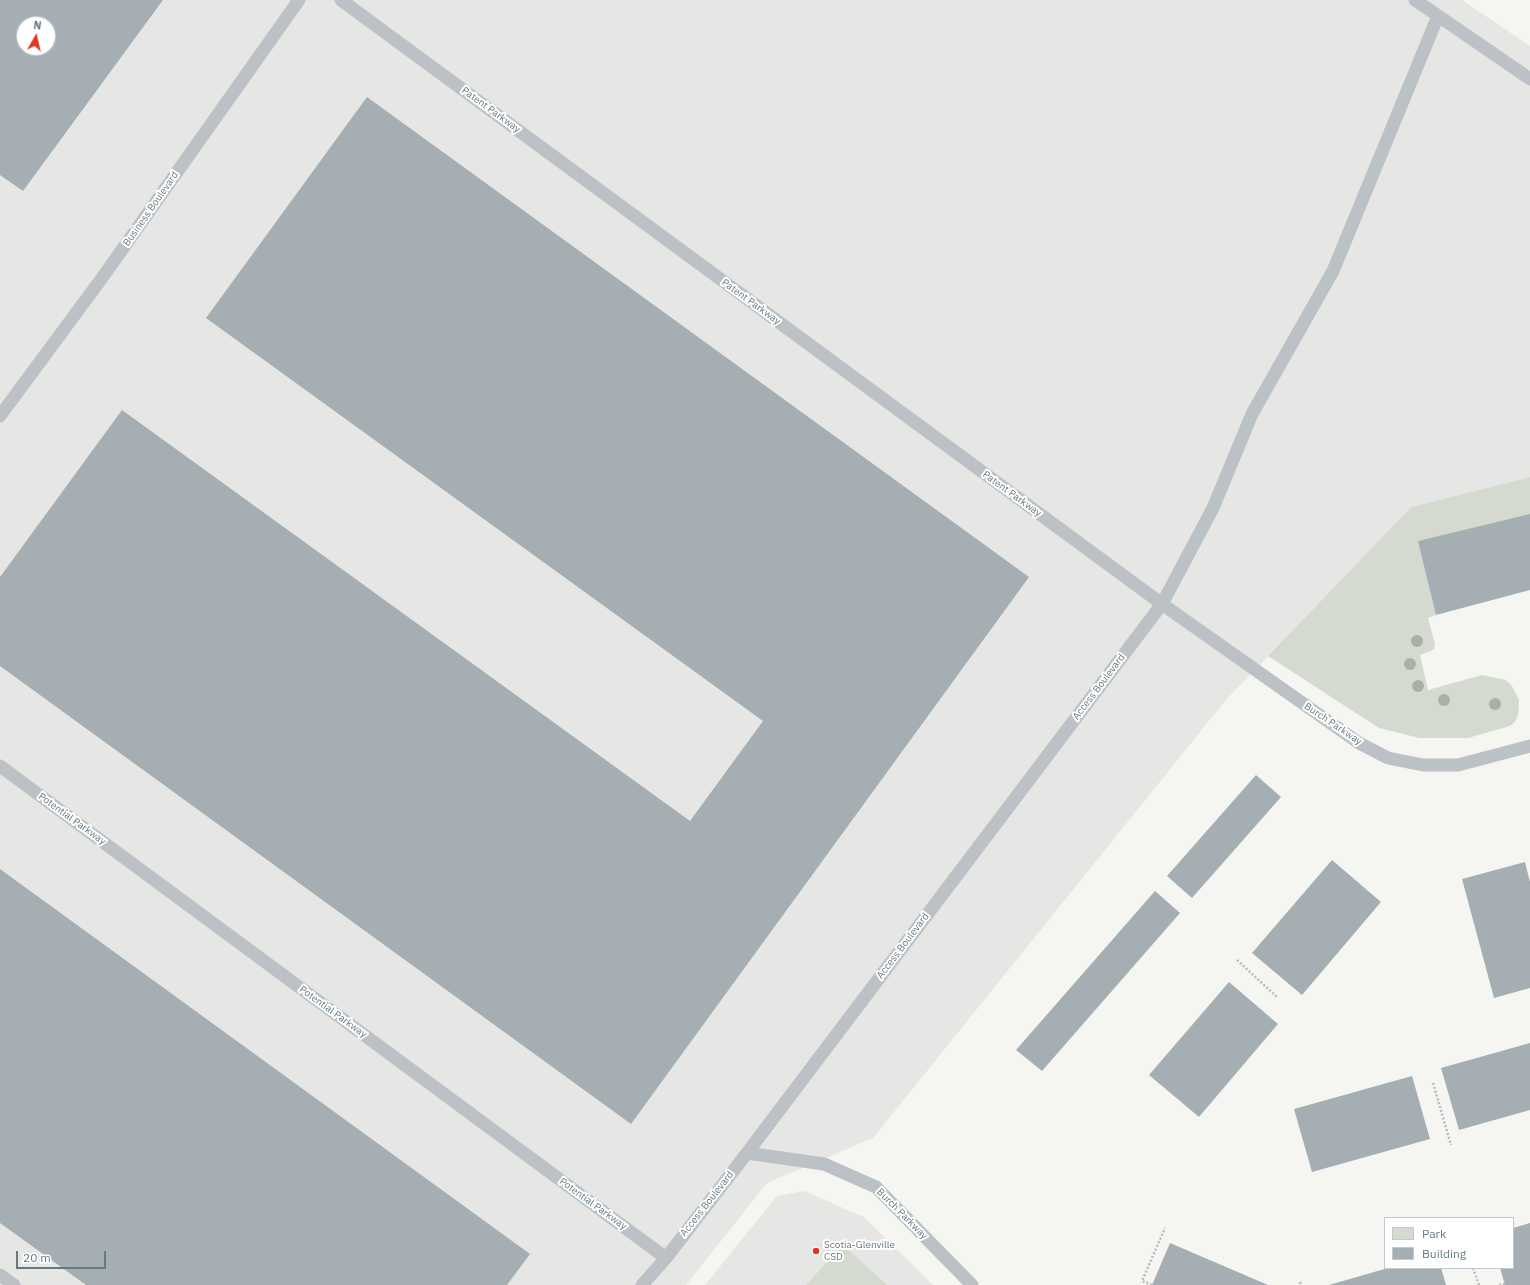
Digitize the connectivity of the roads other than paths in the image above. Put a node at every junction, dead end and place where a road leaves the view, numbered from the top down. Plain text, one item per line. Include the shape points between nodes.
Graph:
1 (299, 0) edge
2 (341, 0) edge
3 (1415, 0) edge
4 (1438, 16) junction
5 (1530, 78) edge
6 (0, 416) edge
7 (1162, 604) junction
8 (1530, 746) edge
9 (0, 766) edge
10 (747, 1153) junction
11 (666, 1258) junction
12 (0, 1275) edge
13 (14, 1285) edge
14 (642, 1285) edge
15 (972, 1285) edge

1 - 6 lane, Business Boulevard via 102,278
2 - 7 lane, Patent Parkway
3 - 4 lane
4 - 5 lane
4 - 7 lane, Access Boulevard via 1333,271 1252,414 1213,508
7 - 8 lane, Burch Parkway via 1352,738 1388,758 1423,765 1458,765
7 - 10 lane, Access Boulevard
9 - 11 lane, Potential Parkway
10 - 11 lane, Access Boulevard
10 - 15 lane, Burch Parkway via 824,1164 876,1187
11 - 14 lane, Access Boulevard
12 - 13 lane

